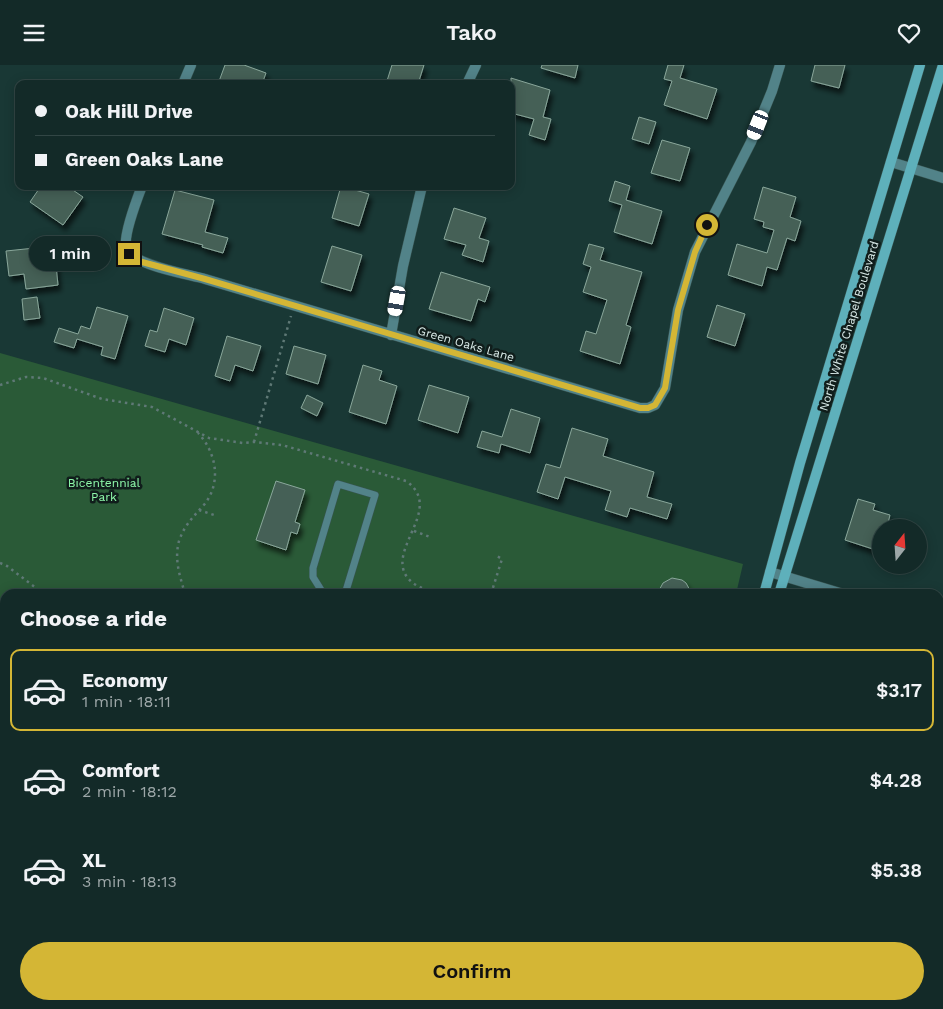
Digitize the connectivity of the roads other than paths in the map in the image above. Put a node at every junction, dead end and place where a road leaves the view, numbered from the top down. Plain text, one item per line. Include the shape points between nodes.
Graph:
1 (191, 65) edge
2 (476, 65) edge
3 (780, 65) edge
4 (920, 65) edge
5 (943, 65) edge
6 (185, 80) edge
7 (469, 80) edge
8 (891, 162) junction
9 (911, 168) junction
10 (943, 178) edge
11 (141, 190) edge
12 (421, 190) edge
13 (391, 335) junction
14 (770, 572) junction
15 (784, 577) junction
16 (321, 589) edge
17 (347, 589) edge
18 (765, 589) edge
19 (780, 589) edge
20 (826, 589) edge

1 - 6 street
2 - 7 street
3 - 13 street, Green Oaks Lane via 751,142 695,252 678,310 665,388 655,405 640,408
4 - 8 main road, North White Chapel Boulevard
5 - 9 main road, North White Chapel Boulevard
8 - 9 street
8 - 14 main road, North White Chapel Boulevard
9 - 10 street
9 - 15 main road, North White Chapel Boulevard
11 - 13 street, Green Oaks Lane via 125,245 129,254 142,262
12 - 13 street
14 - 15 street
14 - 18 main road, North White Chapel Boulevard
15 - 19 main road, North White Chapel Boulevard
15 - 20 street
16 - 17 lane via 313,577 313,568 338,484 375,495

